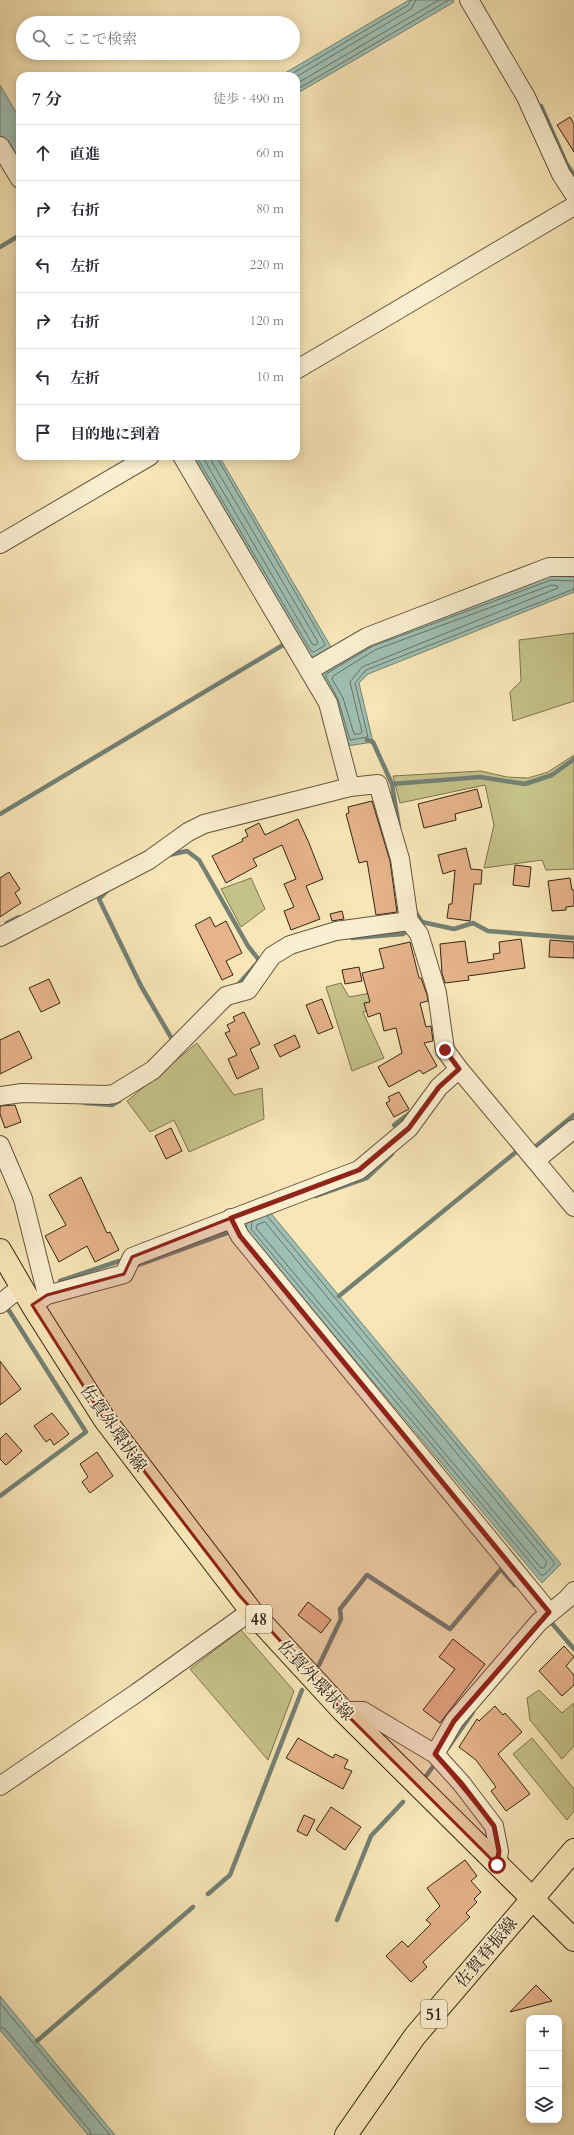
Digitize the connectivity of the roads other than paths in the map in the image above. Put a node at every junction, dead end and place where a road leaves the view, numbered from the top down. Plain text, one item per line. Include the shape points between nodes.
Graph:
1 (469, 0) edge
2 (0, 146) edge
3 (16, 172) edge
4 (574, 194) edge
5 (574, 206) edge
6 (300, 368) edge
7 (143, 460) edge
8 (185, 460) edge
9 (0, 544) edge
10 (574, 567) edge
11 (321, 663) junction
12 (350, 787) junction
13 (414, 927) junction
14 (0, 937) edge
15 (459, 1069) junction
16 (0, 1096) edge
17 (574, 1129) edge
18 (0, 1145) edge
19 (536, 1160) junction
20 (574, 1207) edge
21 (231, 1218) junction
22 (0, 1250) edge
23 (34, 1296) junction
24 (0, 1304) edge
25 (574, 1591) edge
26 (251, 1610) junction
27 (549, 1612) junction
28 (343, 1711) junction
29 (435, 1754) junction
30 (0, 1786) edge
31 (574, 1850) edge
32 (497, 1865) junction
33 (530, 1899) junction
34 (574, 1940) edge
35 (346, 2135) edge

1 - 4 street via 526,97 561,174
2 - 3 street
5 - 6 street
7 - 9 street
8 - 11 street
10 - 11 street via 549,567 367,637
11 - 12 street via 328,703
12 - 13 street via 378,784 400,859
12 - 14 street via 204,824 148,860
13 - 15 street via 437,993 445,1050
13 - 16 street via 336,931 290,945 269,960 248,990 231,995 153,1070 114,1094 22,1093
15 - 19 street
15 - 21 street via 439,1087 409,1128 359,1170
17 - 19 street
18 - 23 street via 23,1199
19 - 20 street
21 - 23 street via 132,1256 124,1274
21 - 27 street via 240,1236
22 - 23 main road, 佐賀外環状線 / 48
23 - 24 street via 11,1295
23 - 26 main road, 佐賀外環状線 / 48 via 105,1420
25 - 27 street via 568,1599
26 - 28 main road, 佐賀外環状線 / 48
26 - 30 street via 138,1692
27 - 29 street via 454,1721
28 - 29 street via 363,1711
28 - 32 main road, 佐賀外環状線 / 48
29 - 32 street via 494,1826 499,1851
31 - 33 main road, 佐賀脊振線 / 51
32 - 33 main road, 佐賀外環状線 / 48
33 - 34 main road, 佐賀外環状線 / 48
33 - 35 main road, 佐賀脊振線 / 51 via 415,2036

